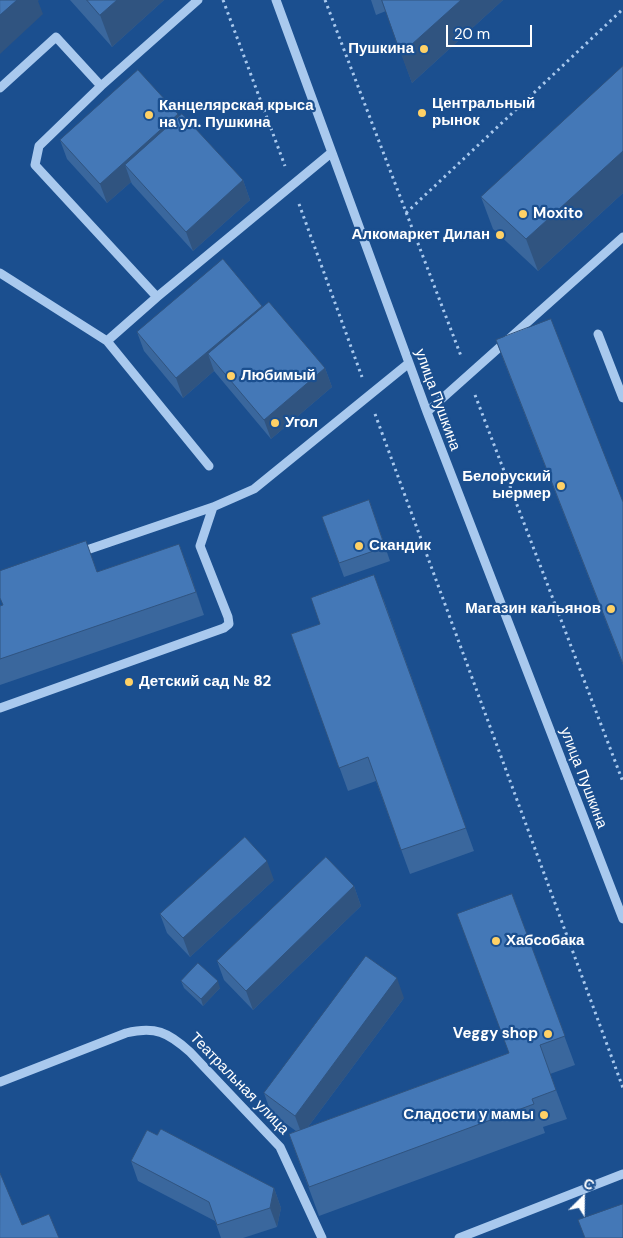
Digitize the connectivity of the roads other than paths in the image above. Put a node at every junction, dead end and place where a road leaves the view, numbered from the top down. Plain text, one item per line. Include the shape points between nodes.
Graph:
1 (198, 0) edge
2 (276, 0) edge
3 (101, 86) junction
4 (0, 88) edge
5 (331, 153) junction
6 (623, 237) edge
7 (0, 273) edge
8 (157, 297) junction
9 (598, 334) dead end
10 (107, 341) junction
11 (409, 363) junction
12 (623, 398) edge
13 (426, 412) junction
14 (210, 466) dead end
15 (213, 507) junction
16 (65, 557) edge
17 (0, 708) edge
18 (623, 920) edge
19 (0, 1082) edge
20 (623, 1174) edge
21 (322, 1238) edge
22 (460, 1238) edge

1 - 3 street
2 - 5 street, улица Пушкина
3 - 4 street via 56,37
3 - 8 street via 39,146 34,165
5 - 8 street
5 - 11 street, улица Пушкина
6 - 13 street
7 - 10 street
8 - 10 street
9 - 12 street
10 - 14 street
11 - 13 street, улица Пушкина
11 - 15 street via 254,489
13 - 18 street, улица Пушкина
15 - 16 street
15 - 17 street via 200,546 229,624
19 - 21 street, Театральная улица via 126,1032 142,1029 160,1031 190,1052 280,1147
20 - 22 street

